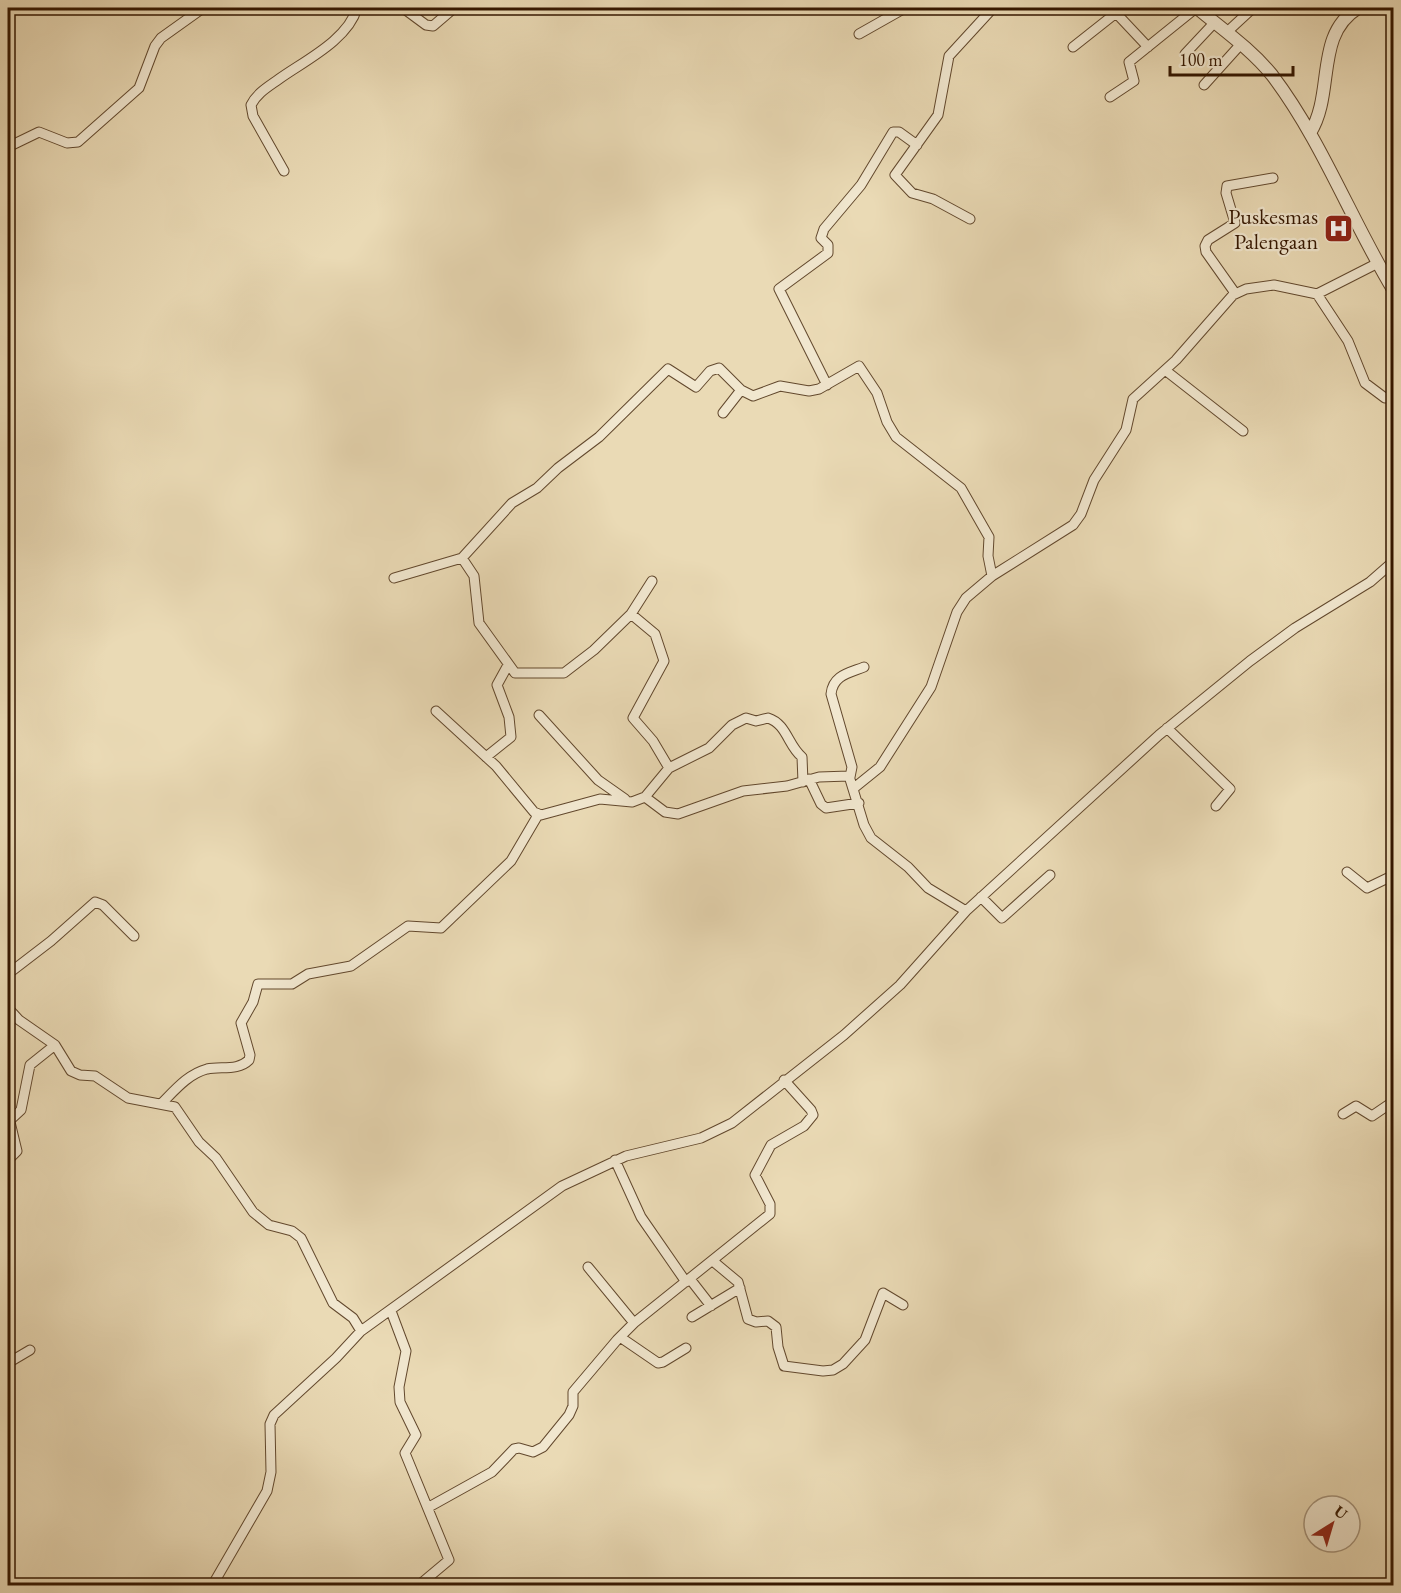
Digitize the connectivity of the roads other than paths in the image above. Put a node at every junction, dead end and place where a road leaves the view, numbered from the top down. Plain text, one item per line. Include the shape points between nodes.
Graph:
1 (203, 8) edge
2 (357, 8) edge
3 (403, 8) edge
4 (454, 8) edge
5 (905, 8) edge
6 (993, 8) edge
7 (1196, 8) edge
8 (1253, 8) edge
9 (1358, 8) edge
10 (1215, 22) junction
11 (1227, 32) junction
12 (859, 34) dead end
13 (1240, 45) junction
14 (1073, 47) dead end
15 (1148, 47) junction
16 (1185, 54) dead end
17 (1204, 85) dead end
18 (1110, 97) dead end
19 (1310, 133) junction
20 (916, 145) junction
21 (8, 147) edge
22 (284, 171) dead end
23 (1273, 178) dead end
24 (970, 219) dead end
25 (1378, 262) junction
26 (1394, 291) edge
27 (1235, 293) junction
28 (1317, 294) junction
29 (1165, 370) junction
30 (827, 385) junction
31 (741, 390) junction
32 (1394, 398) edge
33 (723, 413) dead end
34 (1243, 431) dead end
35 (462, 558) junction
36 (1394, 561) edge
37 (992, 576) junction
38 (394, 578) dead end
39 (652, 581) dead end
40 (631, 614) junction
41 (508, 665) junction
42 (864, 667) dead end
43 (435, 711) dead end
44 (539, 715) dead end
45 (1167, 728) junction
46 (486, 757) junction
47 (669, 768) junction
48 (850, 777) junction
49 (806, 781) junction
50 (854, 788) junction
51 (645, 797) junction
52 (628, 801) junction
53 (859, 803) junction
54 (1216, 806) dead end
55 (538, 815) junction
56 (1347, 872) dead end
57 (1050, 875) dead end
58 (1394, 876) edge
59 (981, 897) junction
60 (966, 911) junction
61 (134, 936) dead end
62 (8, 974) edge
63 (8, 1008) edge
64 (55, 1045) junction
65 (784, 1080) junction
66 (1394, 1101) edge
67 (161, 1104) junction
68 (1343, 1114) dead end
69 (9, 1122) edge
70 (8, 1160) edge
71 (615, 1160) junction
72 (714, 1262) junction
73 (588, 1267) dead end
74 (688, 1281) junction
75 (740, 1288) junction
76 (903, 1305) dead end
77 (711, 1306) junction
78 (391, 1311) junction
79 (692, 1317) dead end
80 (634, 1323) junction
81 (361, 1330) junction
82 (620, 1337) junction
83 (686, 1348) dead end
84 (30, 1350) dead end
85 (8, 1363) edge
86 (429, 1507) junction
87 (212, 1586) edge
88 (418, 1586) edge

1 - 21 street via 161,38 139,88 78,142 67,143 39,132
2 - 22 street via 352,21 330,42 260,93 251,105 253,116
3 - 4 street via 433,26
5 - 12 street
6 - 20 street via 949,56 939,111
7 - 10 street
7 - 15 street
8 - 11 street
9 - 19 street via 1341,21 1330,43 1322,109
10 - 11 street
10 - 16 street
11 - 13 street
13 - 17 street
13 - 19 street via 1272,76
14 - 15 street via 1116,13
15 - 18 street via 1129,63 1134,81
19 - 25 street
20 - 24 street via 895,176 912,193 933,199
20 - 30 street via 893,132 861,185 822,234 828,253 779,289
23 - 27 street via 1227,186 1235,223 1204,246
25 - 26 street
25 - 28 street
27 - 28 street via 1277,285
27 - 29 street
28 - 32 street via 1348,341 1365,383 1386,398
29 - 34 street
29 - 37 street via 1133,399 1126,430 1094,480 1077,520
30 - 31 street via 809,391 776,386 753,396
30 - 37 street via 860,367 877,393 896,436 964,493 989,537
31 - 33 street
31 - 35 street via 719,369 710,371 696,387 668,369 599,437 537,488 512,503
35 - 38 street
35 - 41 street via 474,576 479,623
36 - 45 street via 1370,582 1250,661
37 - 50 street via 961,604 934,682 900,739 875,773
39 - 40 street
40 - 41 street via 564,673 519,674
40 - 47 street via 655,634 664,661 633,718
41 - 46 street via 496,685 509,717 511,737
42 - 48 street via 837,678 832,685 831,694 852,767
43 - 46 street
44 - 52 street via 598,780
45 - 54 street via 1230,789
45 - 59 street
46 - 55 street
47 - 49 street via 709,748 735,723 746,718 768,718 782,727 793,750 802,757
47 - 51 street
48 - 49 street
48 - 50 street
49 - 51 street via 743,792 672,814
49 - 53 street via 826,808
50 - 53 street
51 - 52 street
52 - 55 street via 600,800
53 - 60 street via 871,838 928,888
55 - 67 street via 511,861 441,928 408,926 351,966 308,974 292,984 258,984 241,1023 249,1060 236,1067 196,1073
56 - 58 street via 1368,888
57 - 59 street via 1002,918
59 - 60 street
60 - 65 street via 900,985 844,1035
61 - 62 street via 95,902
63 - 64 street
64 - 67 street via 75,1074 95,1076 128,1098
64 - 69 street via 30,1065 22,1108
65 - 71 street via 718,1131
65 - 72 street via 813,1115 804,1126 771,1145 755,1175 770,1204 770,1214
66 - 68 street via 1372,1116 1356,1106
67 - 81 street via 175,1107 259,1218 301,1238 333,1303 353,1318
69 - 70 street via 17,1151
71 - 74 street via 641,1217
71 - 78 street via 538,1201
72 - 74 street
72 - 75 street via 736,1279
73 - 80 street
74 - 77 street
74 - 80 street
75 - 76 street via 748,1319 768,1321 776,1328 783,1365 823,1371 838,1368 865,1340 883,1293
75 - 77 street
77 - 79 street
78 - 81 street
78 - 86 street via 406,1351 400,1402 416,1435 405,1453
80 - 82 street
81 - 87 street via 345,1350 274,1415 270,1424 271,1472 267,1491
82 - 83 street via 658,1363
82 - 86 street via 573,1392 572,1410 543,1447 533,1452 514,1449 492,1472
84 - 85 street
86 - 88 street via 449,1560

